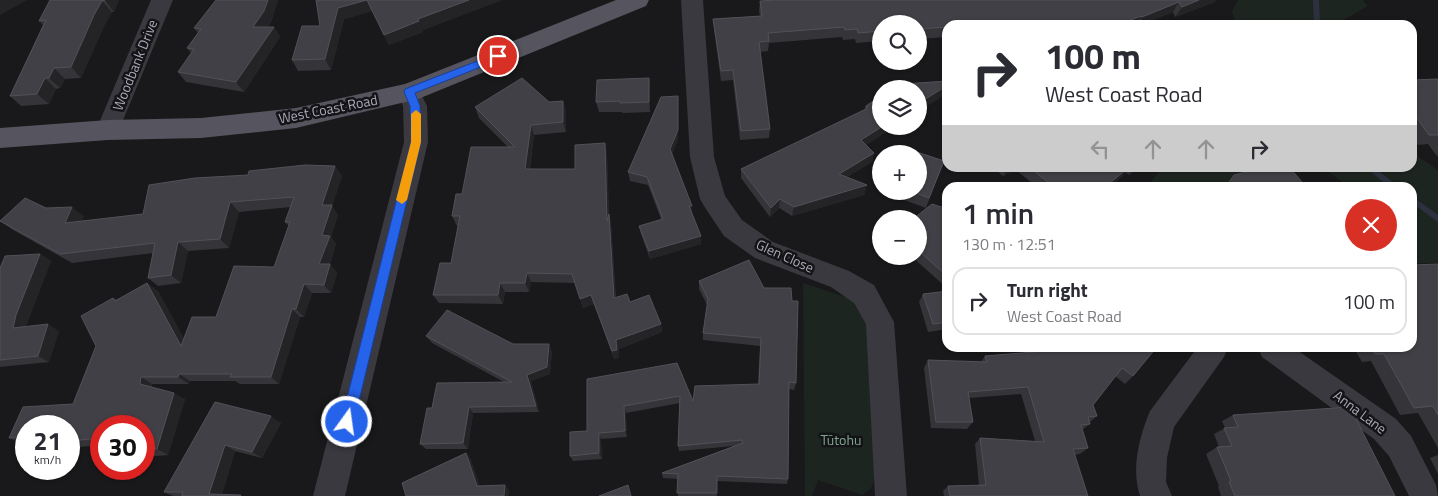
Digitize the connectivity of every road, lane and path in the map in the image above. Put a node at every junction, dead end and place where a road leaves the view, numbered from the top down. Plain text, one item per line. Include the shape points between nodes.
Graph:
1 (162, 0) edge
2 (638, 0) edge
3 (692, 0) edge
4 (409, 92) junction
5 (108, 130) junction
6 (0, 138) edge
7 (1211, 352) edge
8 (1278, 352) edge
9 (329, 496) edge
10 (891, 496) edge
11 (1156, 496) edge
12 (1425, 496) edge

1 - 5 street, Woodbank Drive
2 - 4 main road, West Coast Road
3 - 10 street, Glen Close via 702,157 713,199 733,228 764,250 840,279 864,294 874,309 880,322
4 - 5 main road, West Coast Road via 296,118 201,128
4 - 9 street via 415,106 416,142
5 - 6 main road, West Coast Road
7 - 11 street via 1160,421 1152,458 1151,482
8 - 12 street, Anna Lane via 1385,429 1400,446

